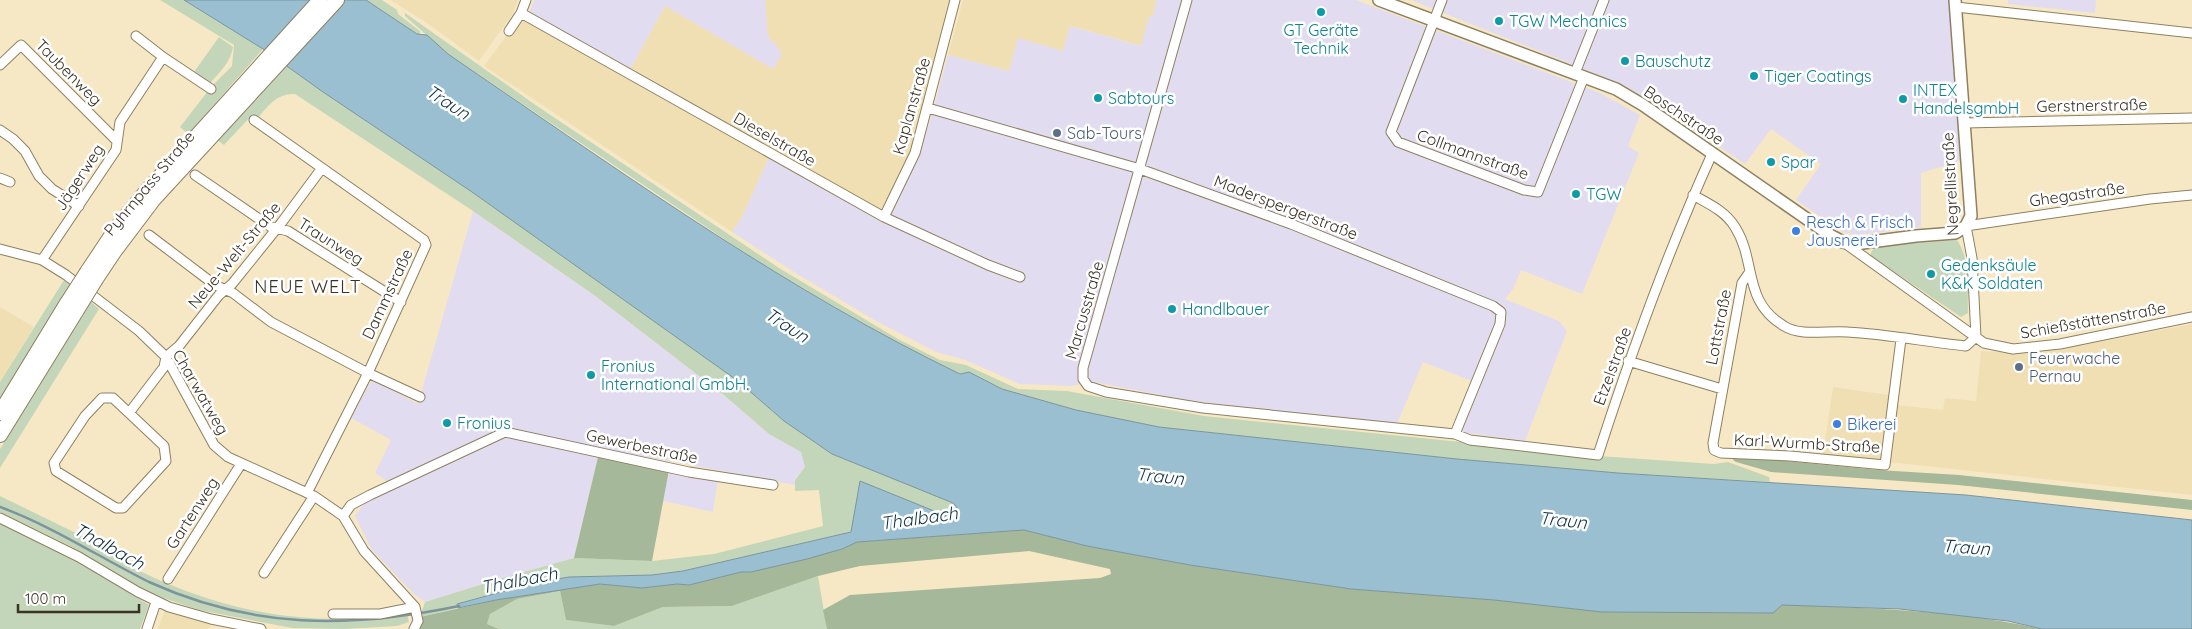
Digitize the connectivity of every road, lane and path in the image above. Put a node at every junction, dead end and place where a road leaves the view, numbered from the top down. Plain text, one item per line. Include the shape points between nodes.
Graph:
1 (320, 0) edge
2 (337, 0) edge
3 (526, 0) edge
4 (955, 0) edge
5 (1187, 0) edge
6 (1379, 0) edge
7 (1442, 0) edge
8 (1604, 0) edge
9 (1955, 4) edge
10 (521, 13) junction
11 (1435, 21) junction
12 (509, 31) dead end
13 (2192, 33) edge
14 (136, 36) dead end
15 (163, 57) junction
16 (0, 65) edge
17 (1580, 75) junction
18 (259, 76) junction
19 (211, 89) dead end
20 (928, 108) junction
21 (2192, 118) edge
22 (254, 120) dead end
23 (1964, 124) junction
24 (0, 130) edge
25 (116, 140) junction
26 (1712, 154) junction
27 (322, 168) junction
28 (1140, 169) junction
29 (195, 175) dead end
30 (0, 178) edge
31 (10, 182) dead end
32 (1693, 195) junction
33 (2192, 195) edge
34 (79, 206) junction
35 (884, 217) junction
36 (1966, 226) junction
37 (277, 228) junction
38 (149, 235) dead end
39 (1843, 242) junction
40 (0, 249) edge
41 (42, 260) junction
42 (1749, 273) junction
43 (1020, 277) dead end
44 (225, 290) junction
45 (1093, 298) dead end
46 (1102, 300) junction
47 (401, 302) junction
48 (72, 306) junction
49 (2192, 317) edge
50 (1976, 337) junction
51 (1901, 339) junction
52 (166, 357) junction
53 (1628, 361) junction
54 (368, 373) junction
55 (1722, 389) junction
56 (420, 397) dead end
57 (0, 413) edge
58 (129, 413) junction
59 (1455, 434) junction
60 (0, 435) edge
61 (1721, 453) joint
62 (241, 464) junction
63 (773, 485) dead end
64 (310, 494) junction
65 (343, 516) junction
66 (0, 518) edge
67 (264, 573) dead end
68 (168, 579) dead end
69 (156, 602) junction
70 (333, 614) dead end
71 (416, 620) edge
72 (147, 629) edge
73 (261, 629) edge

1 - 18 main road, Pyhrnpass Straße
2 - 18 main road, Pyhrnpass Straße
3 - 10 street
4 - 20 street, Kaplanstraße
5 - 28 street, Marcusstraße
6 - 11 main road, Boschstraße
7 - 11 street, Collmannstraße
8 - 17 street
9 - 13 street
9 - 23 main road, Negrellistraße
10 - 12 street
10 - 35 street, Dieselstraße
11 - 17 main road, Boschstraße
11 - 17 street, Collmannstraße via 1391,132 1398,142 1524,190 1538,192
14 - 15 street
15 - 19 street
15 - 25 street, Jägerweg via 120,122
16 - 25 street, Taubenweg via 21,45
17 - 26 main road, Boschstraße via 1616,89 1643,105
18 - 48 main road, Pyhrnpass Straße, bridge via 144,194 117,227 92,276
20 - 28 street, Maderspergerstraße
20 - 35 street, Kaplanstraße via 915,153
21 - 23 street, Gerstnerstraße
22 - 27 street, Dammstraße
23 - 36 main road, Negrellistraße via 1971,216
24 - 34 street via 25,151 46,183
25 - 34 street, Jägerweg via 116,150
26 - 32 street, Etzelstraße
26 - 39 main road, Boschstraße
27 - 37 street, Neue-Welt-Straße
27 - 47 street, Dammstraße via 424,240 426,245
28 - 46 street, Marcusstraße
28 - 59 street, Maderspergerstraße via 1299,227 1501,312 1500,324
29 - 37 street, Traunweg
30 - 31 street
32 - 42 street via 1719,209 1734,226 1745,246
32 - 53 street, Etzelstraße
33 - 36 street, Ghegastraße
34 - 41 street, Jägerweg
35 - 43 street, Dieselstraße
36 - 39 main road via 1955,233 1855,244
36 - 50 street, Negrellistraße via 1972,258
37 - 44 street, Neue-Welt-Straße
37 - 47 street, Traunweg
38 - 44 street
39 - 50 street, Boschstraße
40 - 41 street, Charwatweg
41 - 52 street, Charwatweg via 104,303
42 - 51 street via 1753,290 1763,308 1785,327 1796,331 1848,332
42 - 55 street, Lottstraße via 1742,283
44 - 52 street, Neue-Welt-Straße
44 - 54 street via 233,292 272,322
45 - 46 street
46 - 59 street, Marcusstraße via 1083,368 1083,379 1088,386 1106,392 1203,408
47 - 54 street, Dammstraße
48 - 57 main road, Pyhrnpass Straße
48 - 60 main road, Pyhrnpass Straße
49 - 50 street, Schießstättenstraße via 2060,344 2013,349 1984,343
50 - 51 street via 1966,346
51 - 61 street, Karl-Wurmb-Straße via 1885,465
52 - 58 street, Neue-Welt-Straße via 164,367
52 - 62 street, Charwatweg via 214,445
53 - 55 street, Lottstraße
53 - 59 street, Etzelstraße via 1598,455 1470,440
54 - 56 street
54 - 64 street, Dammstraße
55 - 61 street, Lottstraße via 1713,443 1714,450
58 - 58 street via 164,446 166,461 123,508 116,508 56,471 54,463 85,416 102,398 113,398
62 - 64 street, Charwatweg
62 - 68 street, Gartenweg
63 - 65 street, Gewerbestraße via 689,472 505,432 370,495 351,505
64 - 65 street, Charwatweg
64 - 67 street, Dammstraße
65 - 71 street, Charwatweg via 364,551
66 - 69 street via 79,557
69 - 72 street
69 - 73 street
70 - 71 street via 380,614

